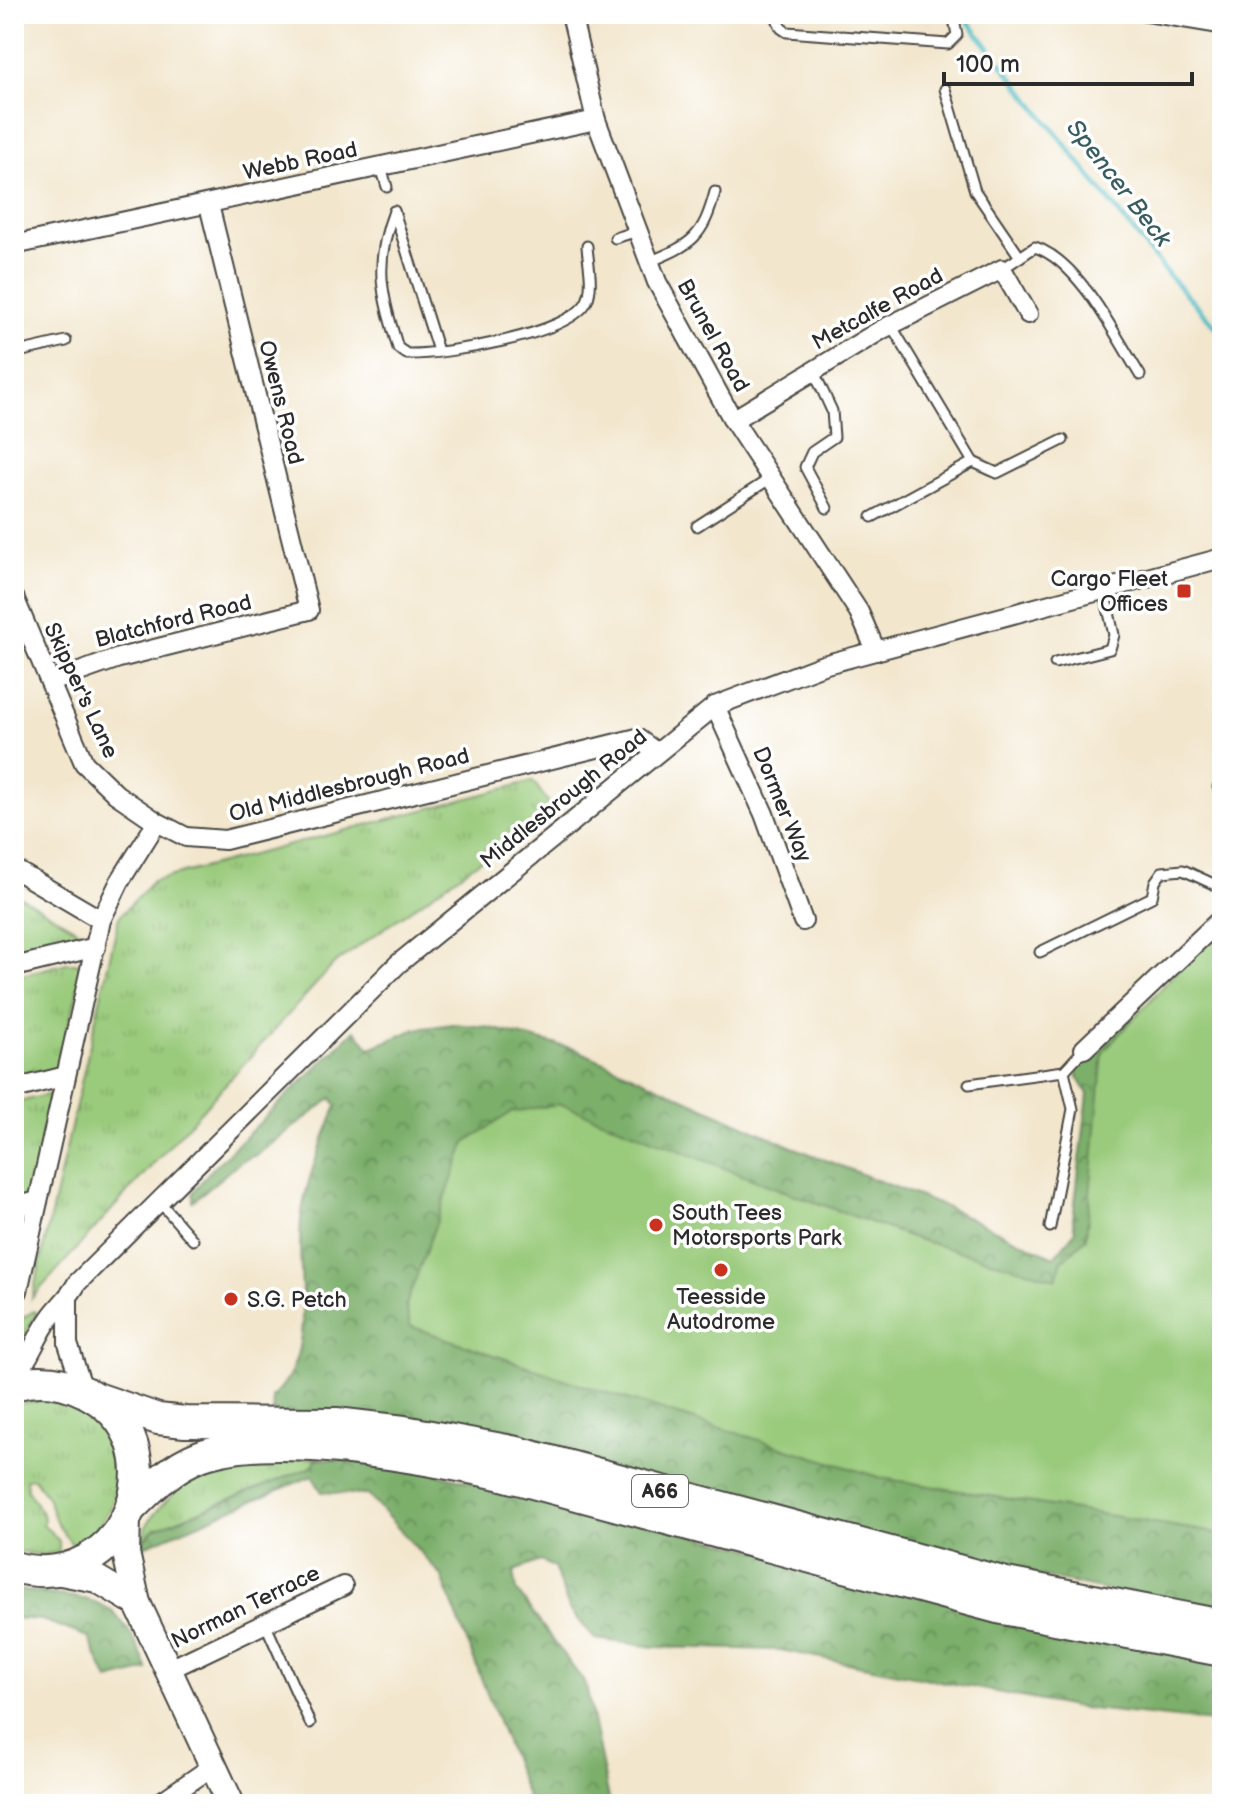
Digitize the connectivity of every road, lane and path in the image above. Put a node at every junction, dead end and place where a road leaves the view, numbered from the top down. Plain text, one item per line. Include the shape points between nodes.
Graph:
1 (571, 14) edge
2 (775, 14) edge
3 (953, 14) edge
4 (1132, 14) edge
5 (1222, 29) edge
6 (945, 89) dead end
7 (596, 120) junction
8 (381, 167) junction
9 (387, 187) dead end
10 (715, 192) dead end
11 (209, 205) junction
12 (638, 231) junction
13 (615, 238) dead end
14 (14, 245) edge
15 (587, 246) dead end
16 (1020, 257) junction
17 (649, 262) junction
18 (1002, 269) junction
19 (1028, 314) dead end
20 (891, 325) junction
21 (66, 341) dead end
22 (438, 351) junction
23 (14, 353) edge
24 (813, 370) junction
25 (1140, 375) dead end
26 (733, 420) junction
27 (1063, 440) dead end
28 (973, 462) junction
29 (771, 478) junction
30 (827, 508) dead end
31 (872, 517) dead end
32 (697, 526) dead end
33 (1222, 558) edge
34 (1104, 590) junction
35 (14, 597) edge
36 (309, 610) joint
37 (876, 651) junction
38 (1055, 663) dead end
39 (51, 682) junction
40 (715, 706) junction
41 (656, 752) junction
42 (157, 822) junction
43 (14, 869) edge
44 (1222, 888) edge
45 (1222, 918) edge
46 (101, 920) junction
47 (803, 921) dead end
48 (96, 947) junction
49 (1040, 952) dead end
50 (14, 967) edge
51 (1084, 1049) joint
52 (1064, 1071) junction
53 (66, 1076) junction
54 (969, 1084) dead end
55 (14, 1089) edge
56 (158, 1200) junction
57 (38, 1201) junction
58 (14, 1207) edge
59 (1050, 1227) dead end
60 (193, 1240) dead end
61 (18, 1291) dead end
62 (68, 1300) junction
63 (14, 1378) edge
64 (14, 1385) edge
65 (89, 1394) junction
66 (129, 1513) junction
67 (14, 1567) edge
68 (56, 1571) junction
69 (343, 1586) dead end
70 (137, 1603) junction
71 (265, 1623) junction
72 (1222, 1625) edge
73 (1222, 1651) edge
74 (168, 1670) junction
75 (310, 1723) dead end
76 (213, 1766) junction
77 (158, 1804) edge
78 (231, 1804) edge

1 - 7 street, Brunel Road
2 - 3 lane via 787,32 948,44 957,35
4 - 5 lane
6 - 16 lane via 975,191
7 - 8 street, Webb Road
7 - 12 street, Brunel Road
8 - 9 lane
8 - 11 street, Webb Road
10 - 17 lane via 706,227 675,252
11 - 14 street, Webb Road
11 - 36 street, Owens Road
12 - 13 lane
12 - 17 street, Brunel Road
15 - 22 lane via 590,287 576,315 522,337
16 - 18 lane
16 - 25 lane via 1035,247 1064,265
17 - 26 street, Brunel Road
18 - 19 street
18 - 20 street, Metcalfe Road
20 - 24 street, Metcalfe Road
20 - 28 lane
21 - 23 lane
22 - 22 lane via 394,211 380,257 379,284 398,348 407,354
24 - 26 street, Metcalfe Road
24 - 30 lane via 832,411 834,437 812,452 805,467
26 - 29 street, Brunel Road
27 - 28 lane via 997,473
28 - 31 lane
29 - 32 lane
29 - 37 street, Brunel Road via 859,612
33 - 34 street, Middlesbrough Road
34 - 37 street, Middlesbrough Road
34 - 38 lane via 1114,635 1110,649
35 - 39 street, Skipper's Lane
36 - 39 street, Blatchford Road via 119,658
37 - 40 street, Middlesbrough Road
39 - 42 street, Skipper's Lane via 84,763
40 - 41 street, Middlesbrough Road
40 - 47 street, Dormer Way via 764,814
41 - 42 street, Old Middlesbrough Road via 637,738 225,840 186,837
41 - 56 street, Middlesbrough Road via 398,964
42 - 46 street
43 - 46 street
44 - 49 lane via 1183,870 1162,872 1152,897
45 - 51 street
46 - 48 street
48 - 50 street
48 - 53 street
51 - 52 lane
52 - 54 lane
52 - 59 lane via 1073,1109
53 - 55 street
53 - 57 street
56 - 60 lane
56 - 62 street, Middlesbrough Road via 77,1283
57 - 58 street
57 - 61 street
62 - 63 street, Middlesbrough Road via 50,1317
62 - 65 street via 68,1344
64 - 65 highway, A66 via 48,1381
65 - 66 highway via 113,1413 131,1446 137,1483
65 - 72 highway, A66 via 158,1419 336,1423 462,1440 992,1580
66 - 68 highway, A66 via 98,1553
66 - 70 main road via 126,1553
66 - 73 highway, A66 via 170,1472 200,1456 238,1447 352,1449 499,1474 998,1608
67 - 68 highway, A66
68 - 70 main road via 97,1579
69 - 71 street, Norman Terrace
70 - 74 main road
71 - 74 street, Norman Terrace
71 - 75 lane
74 - 76 main road
76 - 77 street
76 - 78 main road

